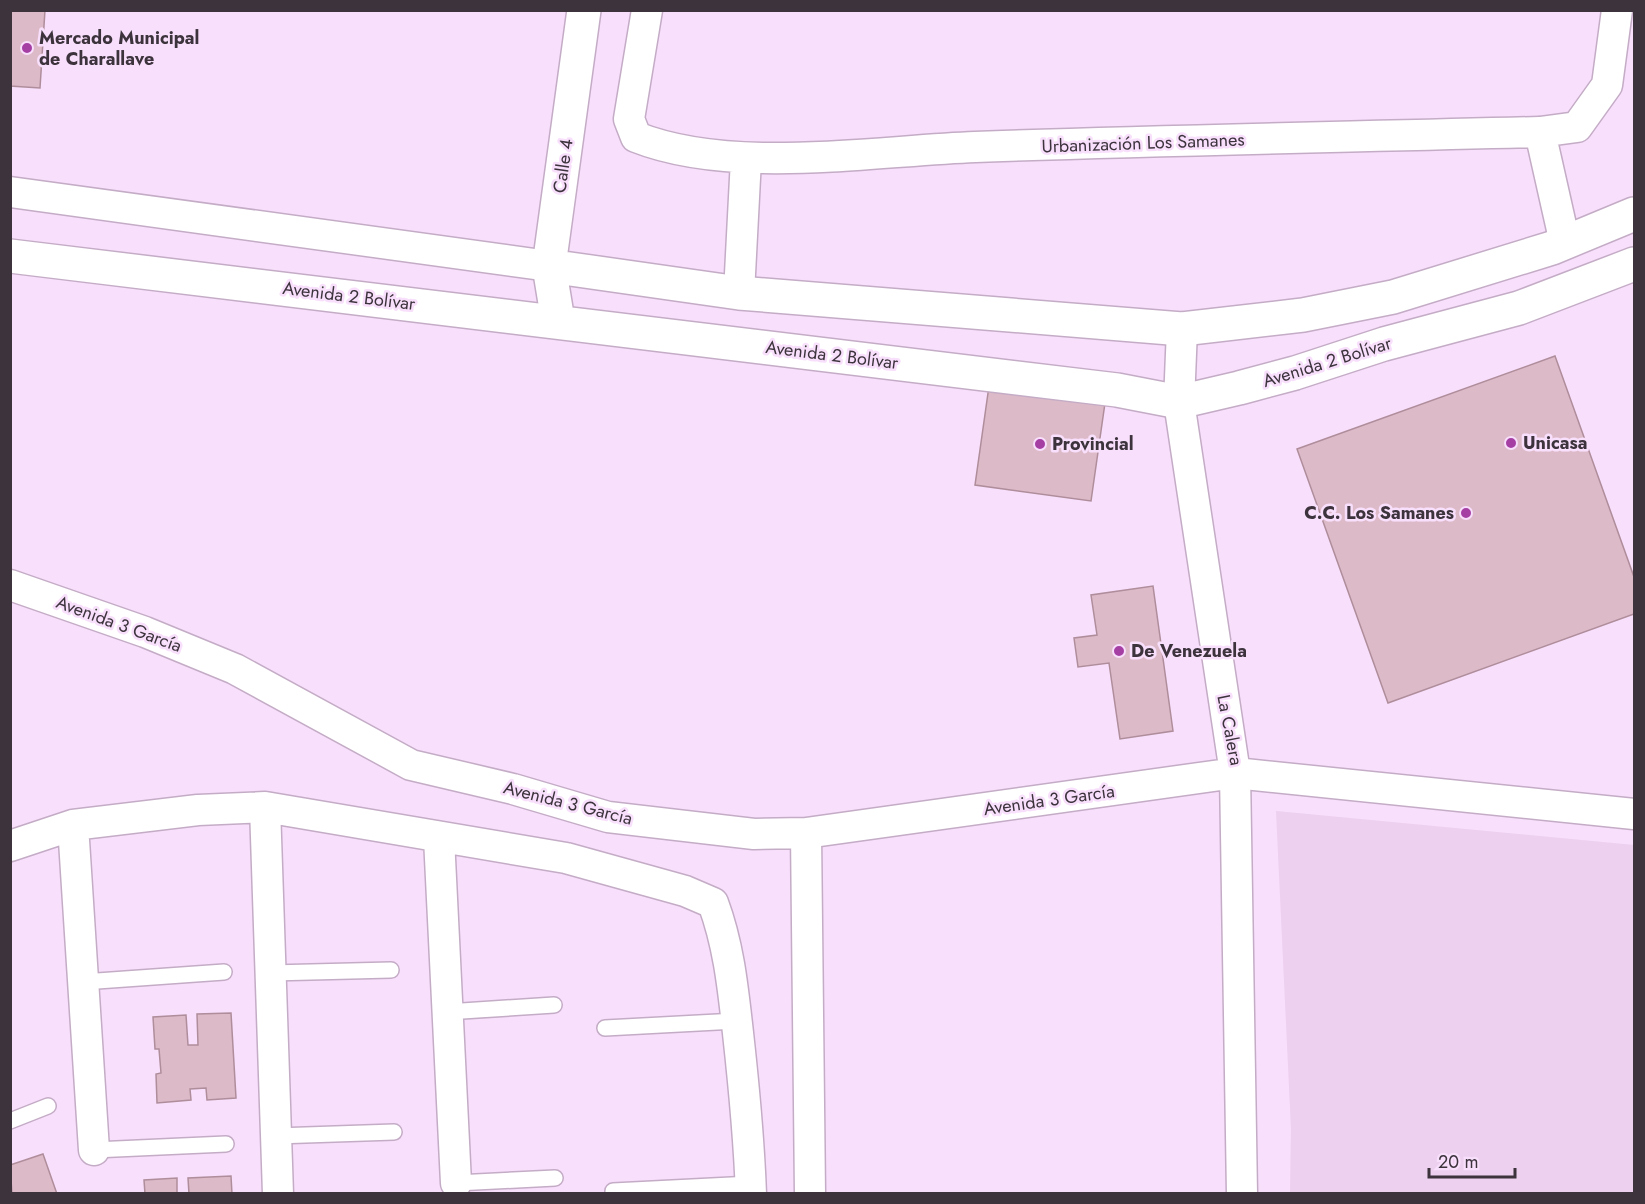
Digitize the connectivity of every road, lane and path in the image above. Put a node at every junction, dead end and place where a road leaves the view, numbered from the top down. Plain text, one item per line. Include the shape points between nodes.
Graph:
1 (584, 10) edge
2 (647, 10) edge
3 (1617, 10) edge
4 (1540, 132) junction
5 (746, 159) junction
6 (10, 192) edge
7 (1635, 214) edge
8 (1565, 243) junction
9 (10, 256) edge
10 (1635, 264) edge
11 (549, 266) junction
12 (739, 293) junction
13 (558, 321) junction
14 (1182, 329) junction
15 (1179, 402) junction
16 (10, 585) edge
17 (1234, 773) junction
18 (265, 807) junction
19 (1635, 814) edge
20 (73, 825) junction
21 (806, 833) junction
22 (439, 838) junction
23 (10, 846) edge
24 (391, 970) dead end
25 (224, 972) dead end
26 (271, 973) junction
27 (83, 982) junction
28 (554, 1005) dead end
29 (447, 1012) junction
30 (736, 1021) junction
31 (605, 1028) dead end
32 (48, 1106) dead end
33 (10, 1121) edge
34 (394, 1132) dead end
35 (276, 1136) junction
36 (226, 1144) dead end
37 (94, 1150) joint
38 (555, 1178) dead end
39 (456, 1183) joint
40 (751, 1189) edge
41 (613, 1191) dead end
42 (278, 1194) edge
43 (810, 1194) edge
44 (1242, 1194) edge

1 - 11 street, Calle 4
2 - 5 street, Urbanización Los Samanes via 629,119 636,137 653,144
3 - 4 street, Urbanización Los Samanes via 1607,85 1577,127
4 - 5 street, Urbanización Los Samanes via 974,147
4 - 8 street
5 - 12 street
6 - 11 street
7 - 8 street
8 - 14 street via 1393,297 1334,311
9 - 13 street, Avenida 2 Bolívar
10 - 15 street, Avenida 2 Bolívar via 1519,308 1384,344 1295,374
11 - 12 street
11 - 13 street, Calle 4
12 - 14 street
13 - 15 street, Avenida 2 Bolívar via 1116,390
14 - 15 street, La Calera
15 - 17 street, La Calera
16 - 21 street, Avenida 3 García via 145,632 235,669 411,765 608,816 754,834
17 - 19 street, La Calera
17 - 21 street, Avenida 3 García
17 - 44 street
18 - 20 street via 198,810
18 - 22 street
18 - 26 street
20 - 23 street
20 - 27 street
21 - 43 street
22 - 29 street
22 - 30 street via 566,858 685,891 713,903 724,933
24 - 26 lane
25 - 27 lane
26 - 35 street
27 - 37 street
28 - 29 lane
29 - 39 street
30 - 31 lane
30 - 40 street
32 - 33 lane
34 - 35 lane
35 - 42 street
36 - 37 lane
38 - 39 lane
40 - 41 lane

